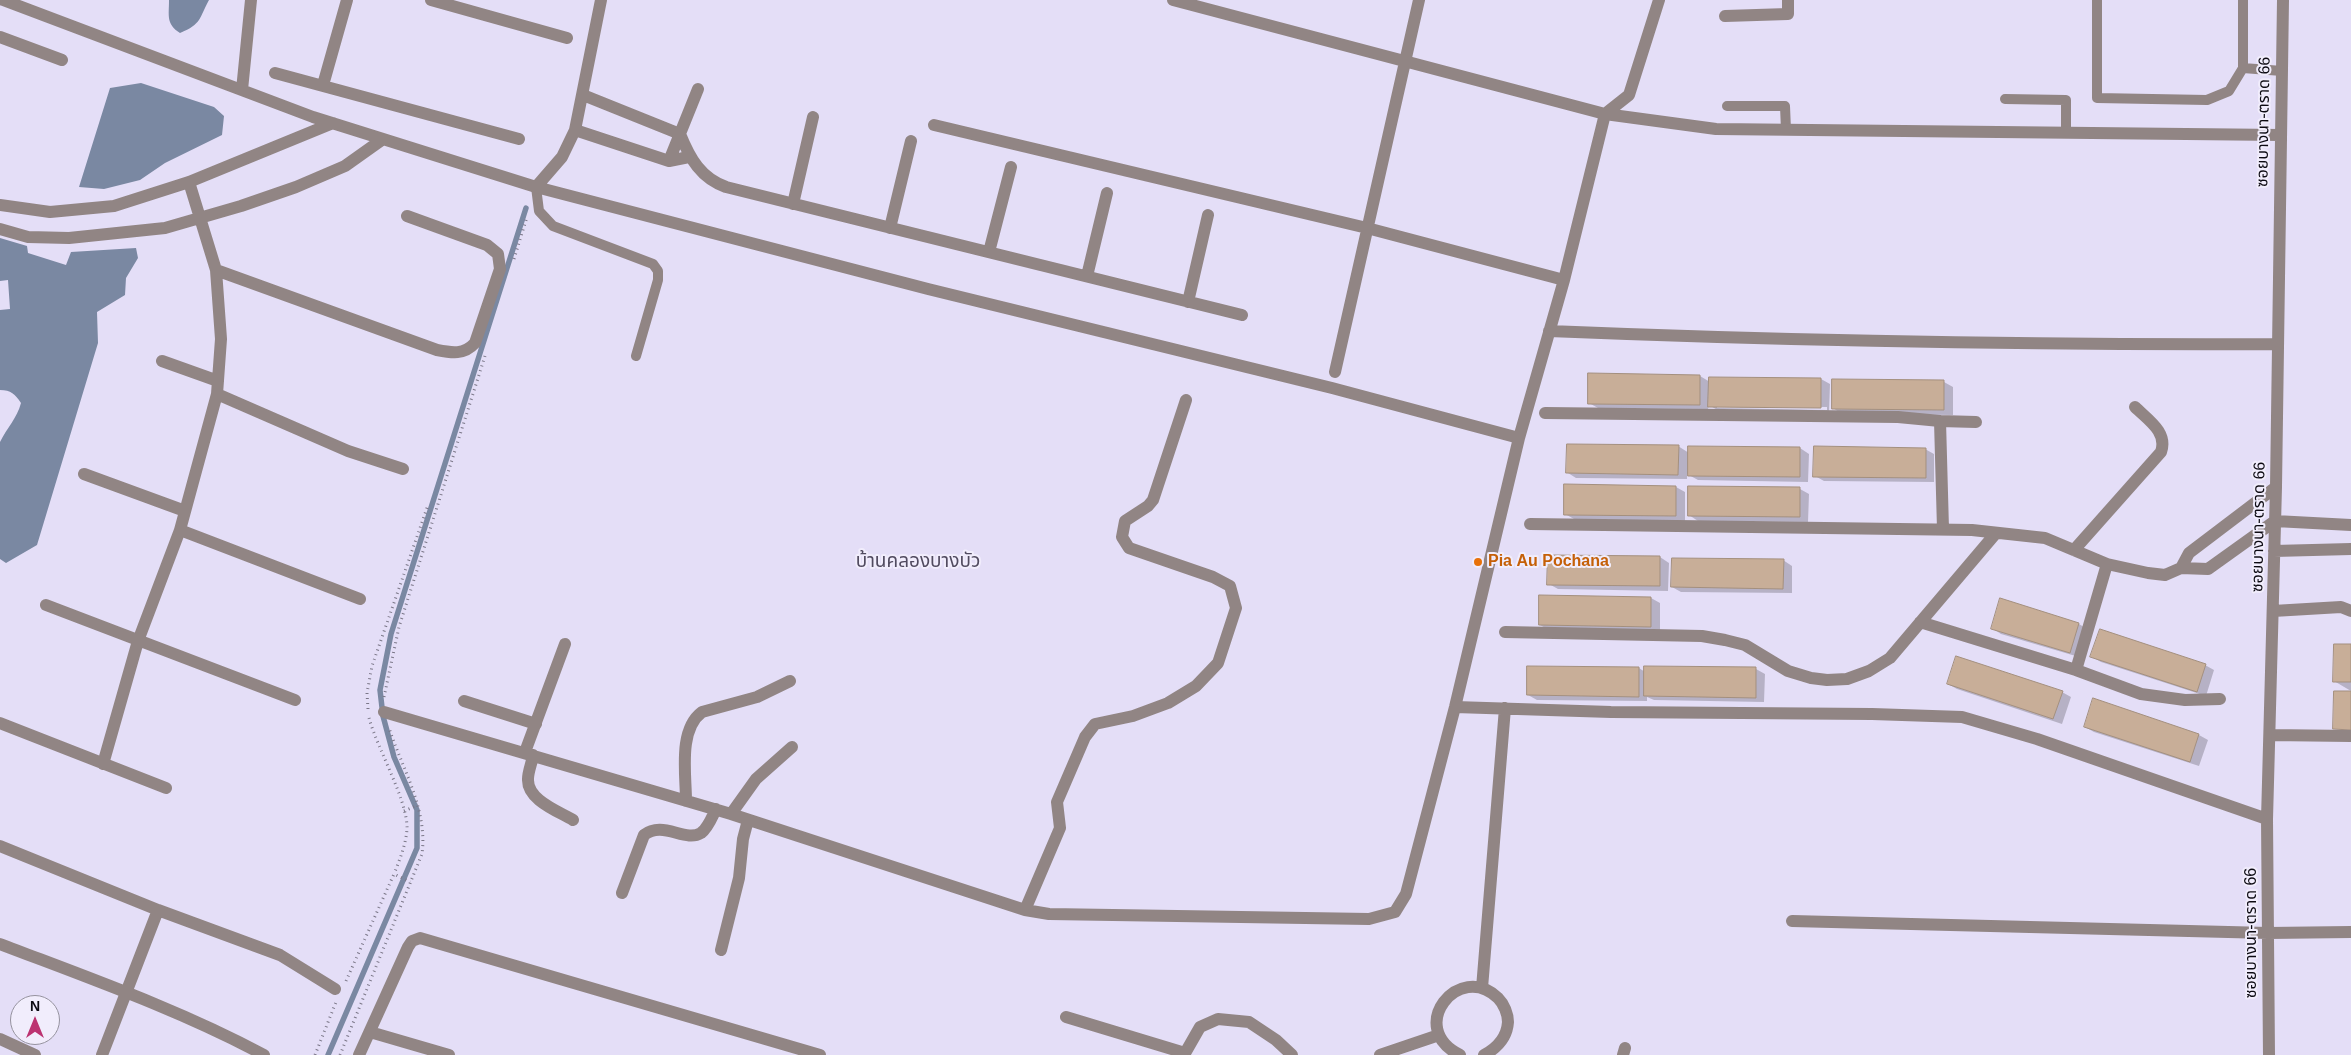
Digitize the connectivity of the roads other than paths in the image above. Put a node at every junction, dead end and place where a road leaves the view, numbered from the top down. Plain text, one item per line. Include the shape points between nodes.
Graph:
1 (3, 0) edge
2 (252, 0) edge
3 (347, 0) edge
4 (431, 0) edge
5 (601, 0) edge
6 (1173, 0) edge
7 (1419, 0) edge
8 (1659, 0) edge
9 (1788, 0) edge
10 (2097, 0) edge
11 (2243, 0) edge
12 (2283, 0) edge
13 (1725, 16) dead end
14 (0, 37) edge
15 (568, 38) dead end
16 (62, 60) dead end
17 (1406, 62) junction
18 (2243, 68) junction
19 (2282, 71) junction
20 (275, 72) dead end
21 (323, 85) junction
22 (698, 89) dead end
23 (242, 90) junction
24 (583, 95) junction
25 (2005, 99) dead end
26 (1727, 106) dead end
27 (1605, 114) junction
28 (813, 117) dead end
29 (333, 124) junction
30 (934, 125) dead end
31 (575, 130) junction
32 (1786, 130) junction
33 (2066, 133) junction
34 (680, 134) junction
35 (2280, 135) junction
36 (383, 139) junction
37 (518, 139) dead end
38 (911, 140) dead end
39 (689, 157) junction
40 (669, 161) junction
41 (1011, 167) dead end
42 (189, 182) junction
43 (536, 187) junction
44 (1107, 193) dead end
45 (793, 204) junction
46 (0, 205) edge
47 (1208, 215) dead end
48 (407, 216) dead end
49 (200, 217) junction
50 (890, 228) junction
51 (1367, 228) junction
52 (0, 229) edge
53 (989, 252) junction
54 (216, 270) junction
55 (1087, 276) junction
56 (1564, 280) junction
57 (1188, 302) junction
58 (1242, 315) dead end
59 (1549, 331) junction
60 (2277, 344) junction
61 (636, 356) dead end
62 (162, 361) dead end
63 (1335, 372) dead end
64 (217, 387) junction
65 (1186, 400) dead end
66 (2135, 407) dead end
67 (1545, 413) dead end
68 (1940, 421) junction
69 (1976, 422) dead end
70 (1519, 438) junction
71 (403, 469) dead end
72 (84, 474) dead end
73 (2276, 487) junction
74 (185, 511) junction
75 (2275, 521) junction
76 (1530, 524) dead end
77 (2351, 525) edge
78 (1943, 529) junction
79 (180, 530) junction
80 (1996, 533) junction
81 (2351, 549) edge
82 (2074, 550) junction
83 (2274, 551) junction
84 (2107, 564) junction
85 (2181, 568) junction
86 (360, 599) dead end
87 (46, 605) dead end
88 (2351, 610) edge
89 (2274, 611) junction
90 (1920, 622) junction
91 (1505, 632) dead end
92 (138, 640) junction
93 (565, 644) dead end
94 (2076, 670) junction
95 (790, 681) dead end
96 (2220, 699) dead end
97 (295, 700) dead end
98 (464, 702) dead end
99 (1455, 707) junction
100 (1504, 708) junction
101 (384, 712) road end
102 (0, 723) edge
103 (536, 724) junction
104 (2270, 735) junction
105 (2351, 736) edge
106 (792, 747) dead end
107 (529, 754) junction
108 (103, 764) junction
109 (166, 788) dead end
110 (686, 801) junction
111 (716, 809) junction
112 (731, 814) junction
113 (573, 820) dead end
114 (748, 820) junction
115 (2267, 820) junction
116 (0, 846) edge
117 (622, 893) dead end
118 (158, 910) junction
119 (1025, 910) junction
120 (1792, 921) dead end
121 (2351, 932) edge
122 (2268, 933) junction
123 (0, 944) edge
124 (721, 950) dead end
125 (1482, 988) junction
126 (339, 990) road end
127 (126, 992) junction
128 (1066, 1017) dead end
129 (370, 1032) junction
130 (1439, 1035) junction
131 (0, 1040) edge
132 (1184, 1054) edge
133 (1490, 1054) edge
134 (35, 1055) edge
135 (102, 1055) edge
136 (264, 1055) edge
137 (359, 1055) edge
138 (449, 1055) edge
139 (820, 1055) edge
140 (1292, 1055) edge
141 (1380, 1055) edge
142 (1460, 1055) edge
143 (2269, 1055) edge

1 - 23 street
2 - 23 street
3 - 21 street
4 - 15 street
5 - 24 street
6 - 17 street
7 - 17 street
8 - 27 street via 1629,95
9 - 13 street via 1788,14
10 - 18 lane via 2097,98 2207,100 2229,91
11 - 18 lane
12 - 19 street, ซอยบางนา-ตราด 66
14 - 16 street
17 - 27 street
17 - 51 street
18 - 19 lane
19 - 35 street, ซอยบางนา-ตราด 66
20 - 21 street
21 - 37 street
22 - 34 street
23 - 29 street
24 - 31 street
24 - 34 street
25 - 33 lane via 2066,100
26 - 32 lane via 1785,106
27 - 32 street via 1716,129
27 - 56 street
28 - 45 street
29 - 36 street
29 - 42 street
30 - 51 street
31 - 40 street
31 - 43 street via 562,157
32 - 33 street
33 - 35 street
34 - 39 street
34 - 40 street
35 - 60 street, ซอยบางนา-ตราด 66
36 - 43 street
36 - 49 street via 345,166 296,188
38 - 50 street
39 - 40 street
39 - 45 street via 716,184
41 - 53 street
42 - 46 street via 114,206 50,212
42 - 49 street
43 - 61 lane via 539,211 553,226 653,264 658,271
43 - 70 street
44 - 55 street
45 - 50 street
47 - 57 street
48 - 54 street via 487,244 498,254 500,269 475,343 469,350 455,353 438,350
49 - 52 street via 165,228 69,238 28,238
49 - 54 street
50 - 53 street
51 - 56 street
51 - 63 street
53 - 55 street
54 - 64 street via 221,339
55 - 57 street
56 - 59 street
57 - 58 street
59 - 60 street via 1741,339
59 - 70 street
60 - 73 street, ซอยบางนา-ตราด 66
62 - 64 street
64 - 71 street via 348,451
64 - 74 street
65 - 119 street via 1153,500 1125,521 1122,537 1129,548 1230,586 1236,608 1218,663 1196,686 1168,703 1133,716 1095,724 1085,737 1057,802 1060,828 1056,843
66 - 82 street via 2162,434 2161,452
67 - 68 street via 1898,417
68 - 69 street
68 - 78 street
70 - 99 street
72 - 74 street
73 - 75 street, ซอยบางนา-ตราด 66
73 - 85 street via 2189,553
74 - 79 street
75 - 77 street
75 - 83 street, ซอยบางนา-ตราด 66
75 - 85 street via 2208,570
76 - 78 street
78 - 80 street
79 - 86 street
79 - 92 street
80 - 82 street via 2045,538
80 - 90 street
81 - 83 street
82 - 84 street
83 - 89 street, ซอยบางนา-ตราด 66
84 - 85 street via 2165,575
84 - 94 street
87 - 92 street
88 - 89 street via 2341,607
89 - 104 street, ซอยบางนา-ตราด 66
90 - 91 street via 1890,658 1869,671 1846,679 1827,680 1788,671 1745,645 1702,636
90 - 94 street
92 - 97 street
92 - 108 street
93 - 103 street
94 - 96 street via 2141,694 2185,700
95 - 110 street via 757,697 702,712 695,717 689,726 687,740
98 - 103 street
99 - 100 street
99 - 119 street via 1406,894 1395,912 1369,920 1049,914
100 - 115 street via 1962,717 2037,739
100 - 125 street
101 - 107 street
102 - 108 street
103 - 107 street
104 - 105 street
104 - 115 street, ซอยบางนา-ตราด 66
106 - 112 street via 756,779
107 - 110 street
107 - 113 street via 531,790 543,802
108 - 109 street
110 - 111 street
111 - 112 street
111 - 117 street via 701,833 694,835 659,829 644,835
112 - 114 street
114 - 119 street
114 - 124 street via 739,878
115 - 122 street, ซอยบางนา-ตราด 66
116 - 118 street
118 - 126 street via 280,955
118 - 127 street
120 - 122 street
121 - 122 street
122 - 143 street, ซอยบางนา-ตราด 66
123 - 127 street
125 - 130 street via 1460,989 1442,1002 1436,1024
125 - 133 street via 1501,1001 1508,1022 1500,1043
127 - 135 street
127 - 136 street via 235,1039
128 - 132 street
129 - 137 street
129 - 138 street
129 - 139 street via 408,947 420,938
130 - 141 street
130 - 142 street via 1444,1044
131 - 134 street
132 - 140 street via 1200,1027 1218,1019 1249,1022

